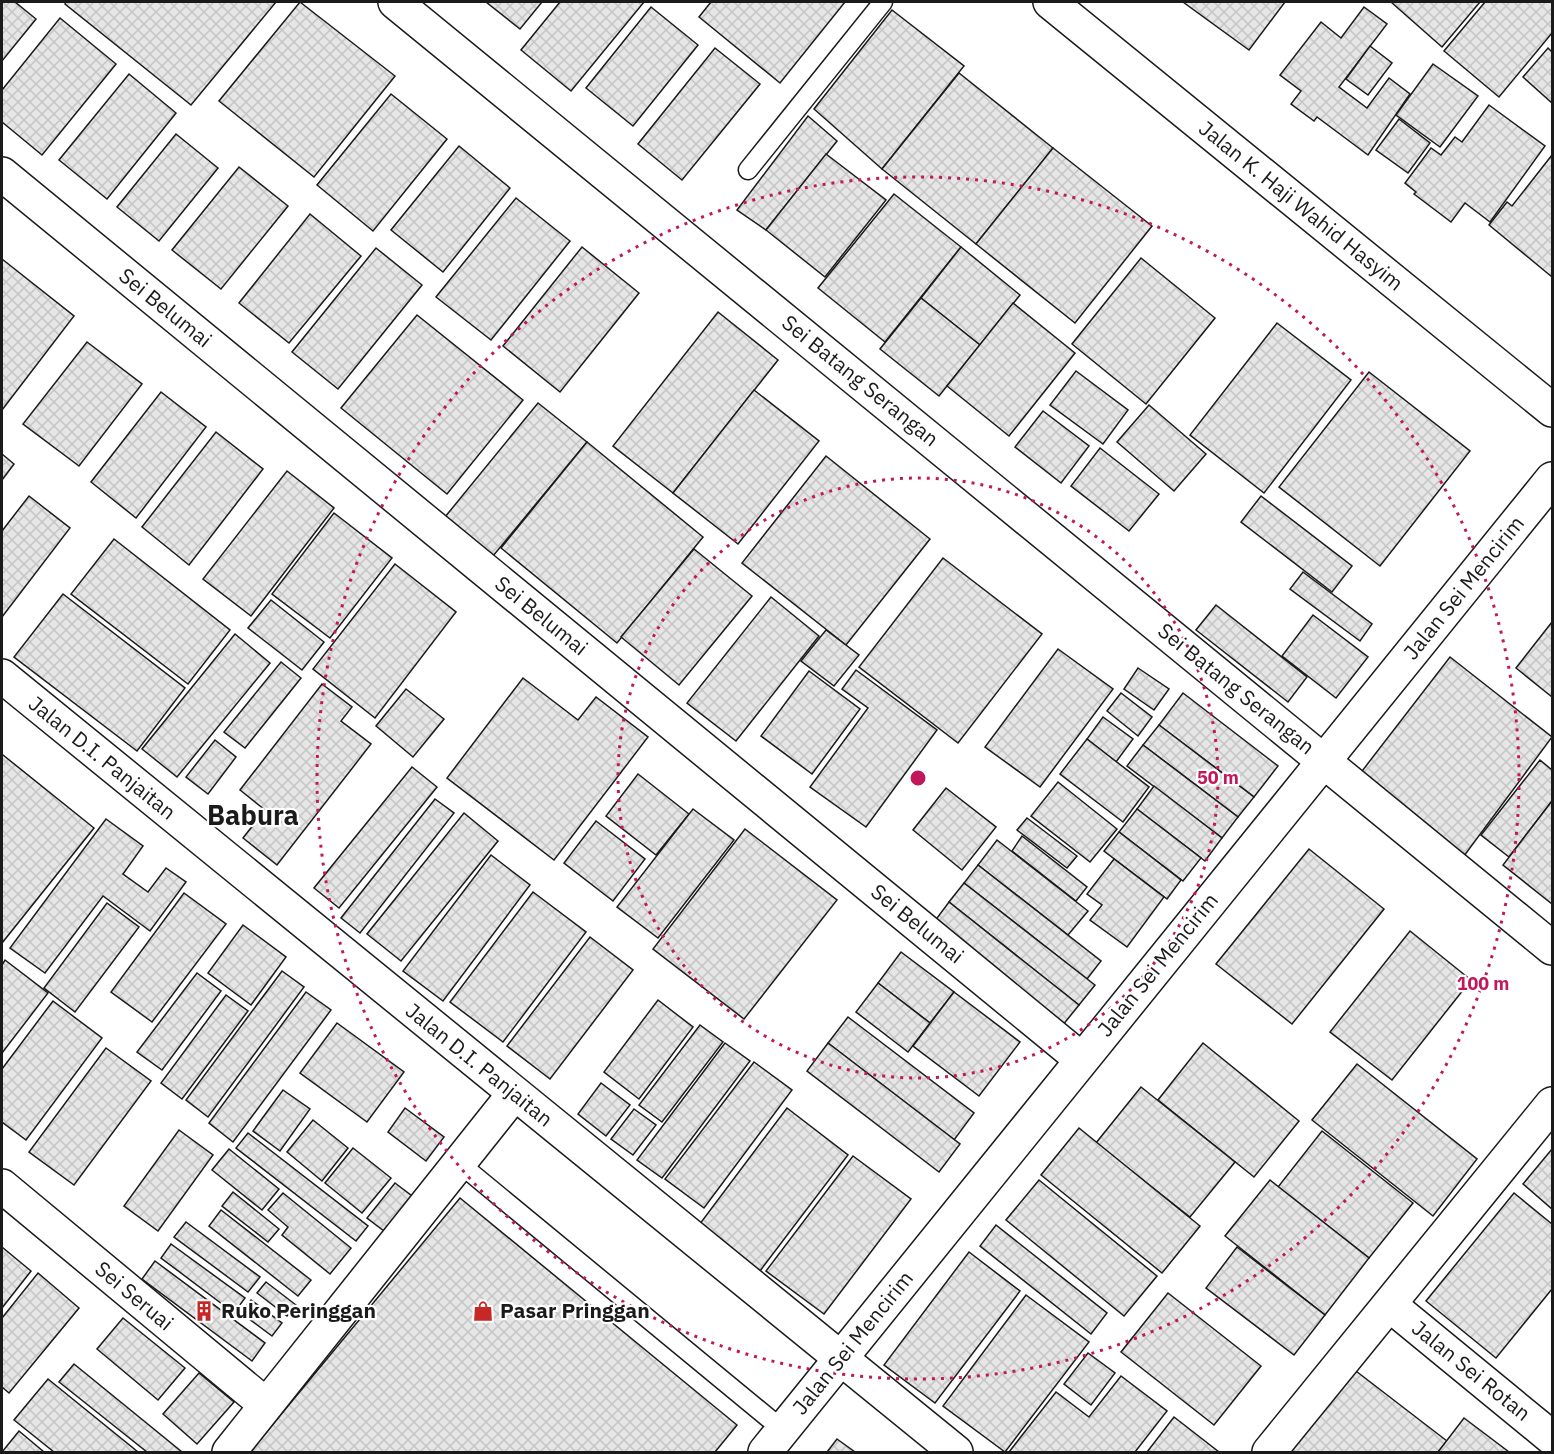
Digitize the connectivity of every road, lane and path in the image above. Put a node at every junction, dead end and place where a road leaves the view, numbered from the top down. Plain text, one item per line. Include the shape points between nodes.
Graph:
1 (395, 2) edge
2 (883, 2) edge
3 (1050, 2) edge
4 (748, 170) dead end
5 (2, 174) edge
6 (1552, 410) edge
7 (1552, 479) edge
8 (2, 676) edge
9 (1325, 761) junction
10 (1552, 948) edge
11 (1081, 1059) junction
12 (514, 1094) junction
13 (1552, 1104) edge
14 (459, 1163) junction
15 (2, 1186) edge
16 (1389, 1305) junction
17 (841, 1359) junction
18 (266, 1405) junction
19 (1552, 1438) edge
20 (774, 1441) edge
21 (228, 1452) edge
22 (956, 1452) edge
23 (1269, 1452) edge

1 - 9 street, Sei Batang Serangan
2 - 4 lane
3 - 6 street, Jalan K. Haji Wahid Hasyim
5 - 11 street, Sei Belumai
7 - 9 street, Jalan Sei Mencirim
8 - 12 street, Jalan D.I. Panjaitan
9 - 10 street, Sei Batang Serangan
9 - 11 street, Jalan Sei Mencirim
11 - 17 street, Jalan Sei Mencirim
12 - 14 street
12 - 17 street, Jalan D.I. Panjaitan
13 - 16 street
14 - 18 street
14 - 20 lane
15 - 18 street, Sei Seruai
16 - 19 street, Jalan Sei Rotan
16 - 23 street
17 - 20 street, Jalan Sei Mencirim
17 - 22 street, Jalan D.I. Panjaitan
18 - 21 street

